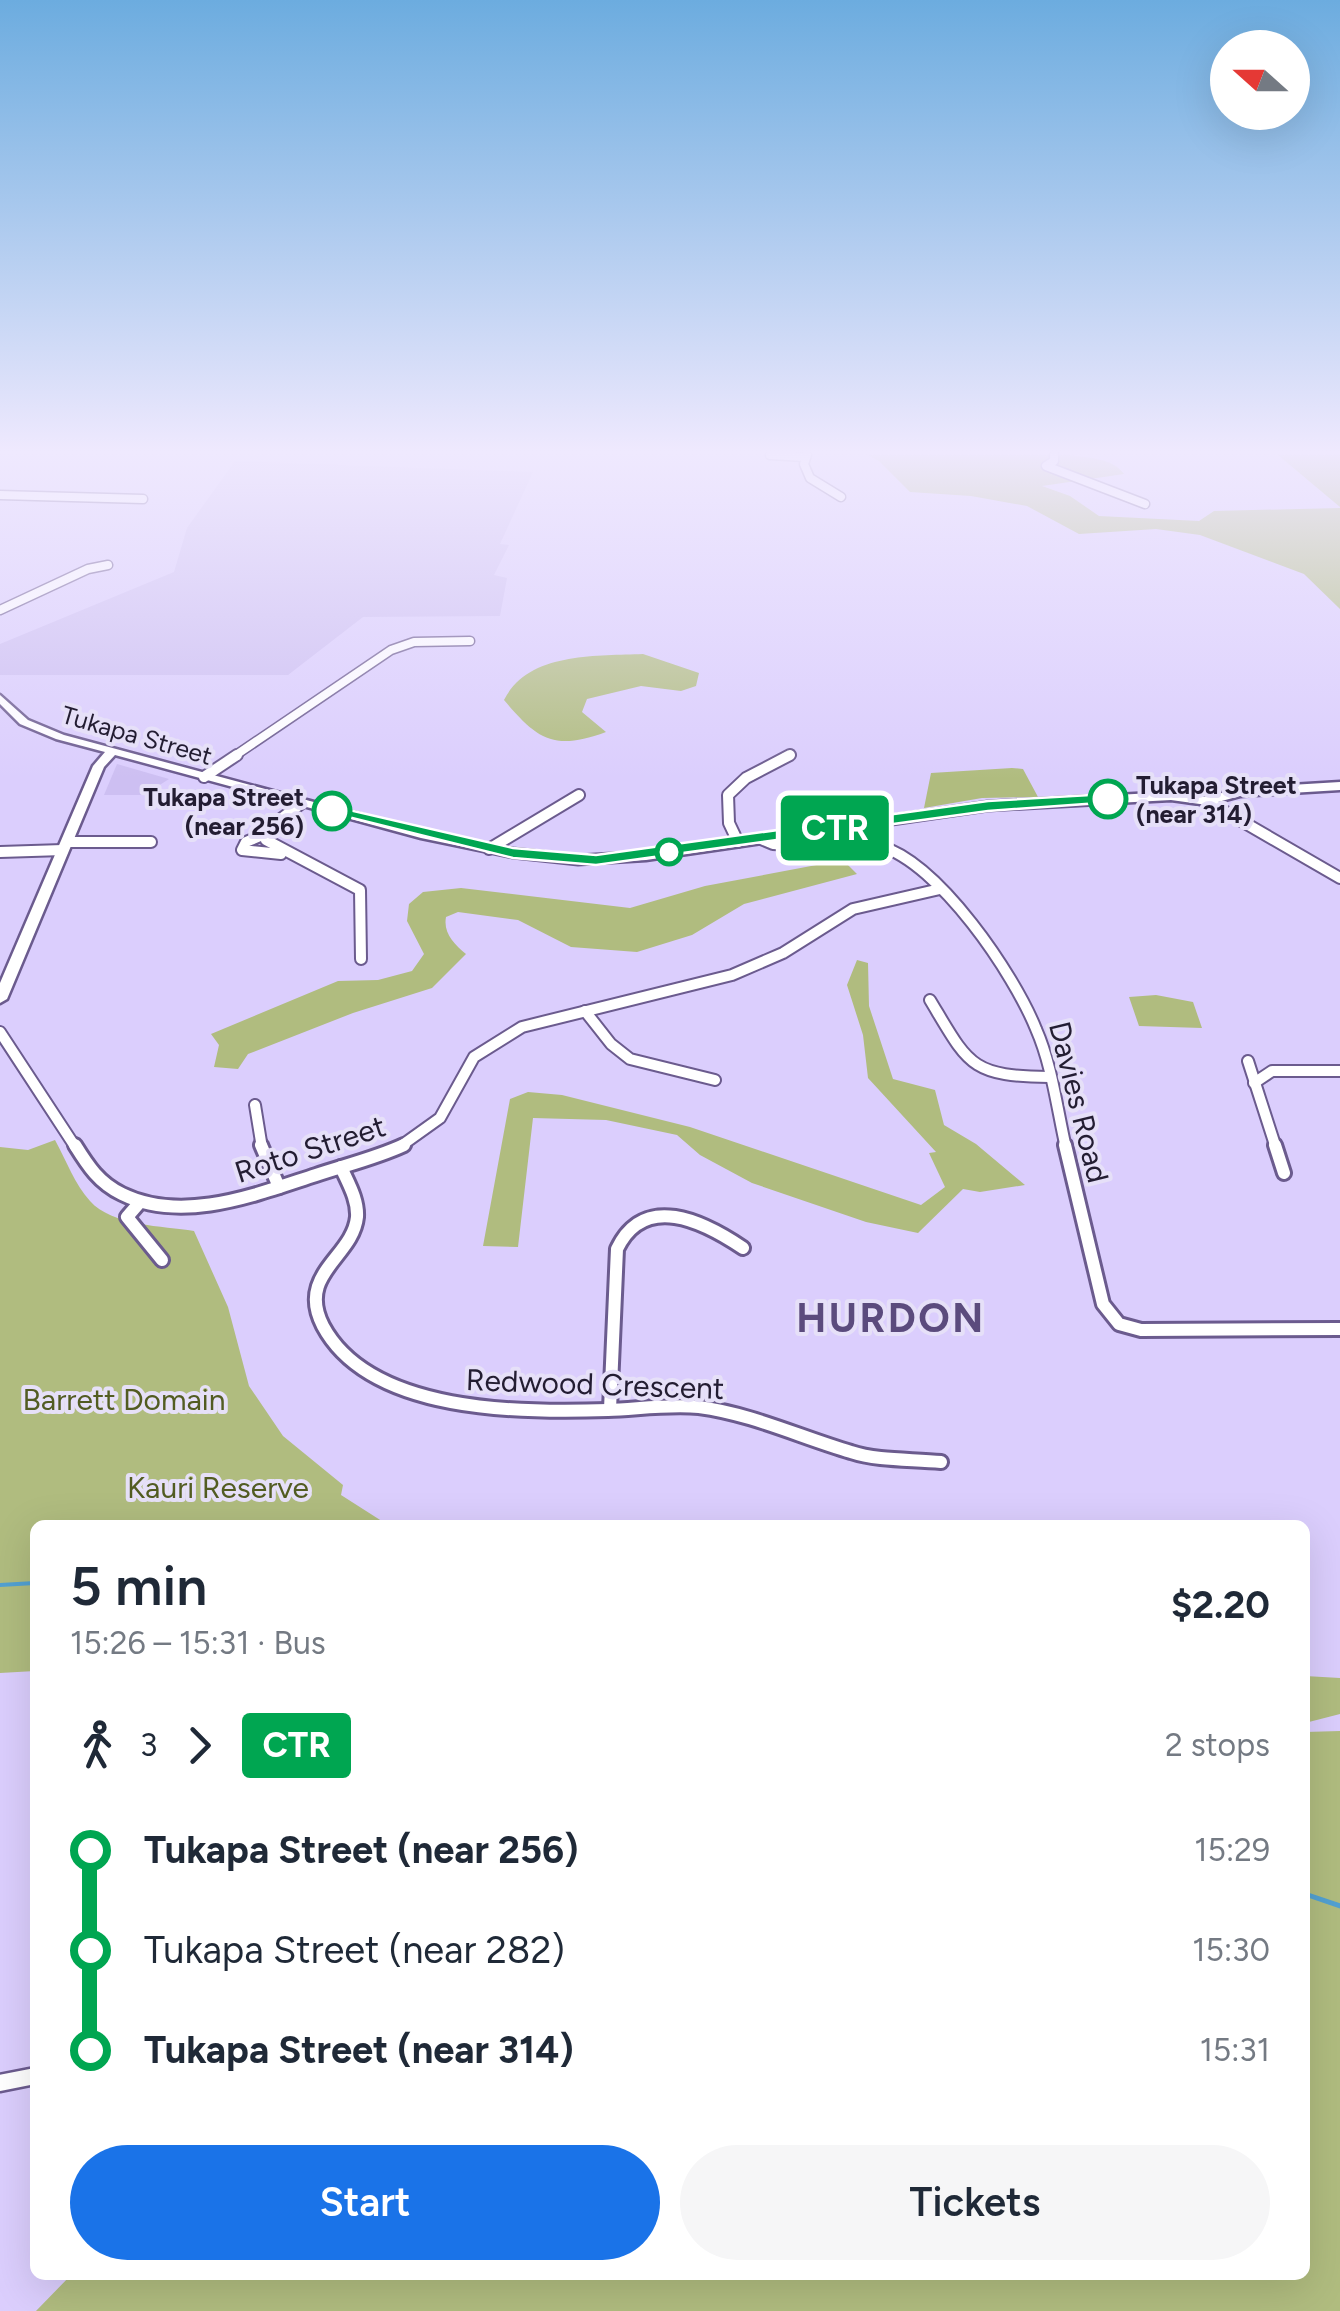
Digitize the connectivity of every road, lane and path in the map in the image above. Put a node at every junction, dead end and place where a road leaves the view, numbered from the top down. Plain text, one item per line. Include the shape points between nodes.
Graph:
1 (108, 565) dead end
2 (2, 609) edge
3 (470, 641) dead end
4 (0, 698) edge
5 (112, 751) junction
6 (790, 756) dead end
7 (204, 777) junction
8 (1340, 786) edge
9 (579, 794) dead end
10 (1206, 801) junction
11 (302, 804) junction
12 (266, 834) junction
13 (761, 839) junction
14 (151, 842) dead end
15 (738, 842) junction
16 (65, 846) junction
17 (489, 849) junction
18 (0, 852) edge
19 (280, 854) junction
20 (1340, 878) edge
21 (940, 890) junction
22 (362, 959) dead end
23 (0, 999) edge
24 (930, 1000) dead end
25 (585, 1011) junction
26 (0, 1032) edge
27 (1248, 1061) dead end
28 (1340, 1071) edge
29 (1049, 1077) junction
30 (716, 1080) dead end
31 (1254, 1084) junction
32 (256, 1104) dead end
33 (342, 1167) junction
34 (1284, 1173) dead end
35 (278, 1187) junction
36 (140, 1202) junction
37 (743, 1248) dead end
38 (162, 1260) dead end
39 (1340, 1330) edge
40 (610, 1408) junction
41 (941, 1462) dead end
42 (30, 2077) edge
43 (0, 2084) edge

1 - 2 street
3 - 7 street via 414,642 391,650
4 - 5 street, Tukapa Street via 41,731
5 - 7 street, Tukapa Street
5 - 16 street
6 - 15 street via 729,790 723,802
7 - 11 street, Tukapa Street
8 - 10 street, Tukapa Street
9 - 17 street
10 - 13 street, Tukapa Street via 1170,796 988,806
10 - 20 street
11 - 12 street
11 - 17 street, Tukapa Street
12 - 19 street
12 - 19 street via 242,850
13 - 15 street, Tukapa Street
13 - 21 street, Davies Road via 893,849
14 - 16 street
15 - 17 street, Tukapa Street via 596,860
16 - 18 street
16 - 23 street
19 - 22 street via 360,890
21 - 25 street, Roto Street via 853,909 784,953 732,975
21 - 29 street, Davies Road via 1030,1012
24 - 29 street via 970,1065 982,1072
25 - 30 street via 630,1059
25 - 33 street, Roto Street via 492,1042 463,1074 438,1122 404,1145
26 - 36 street, Roto Street via 97,1178
27 - 31 street
28 - 31 street via 1272,1071
29 - 39 street, Davies Road via 1112,1319 1152,1331
31 - 34 street
32 - 35 street via 264,1156
33 - 35 street, Roto Street
33 - 40 street, Redwood Crescent via 357,1196 356,1229 321,1278 316,1306 346,1356 393,1385 446,1402
35 - 36 street, Roto Street via 203,1206
36 - 38 street via 130,1224
37 - 40 street via 690,1219 647,1218 626,1230 616,1249
40 - 41 street, Redwood Crescent via 726,1411 836,1450
42 - 43 street

